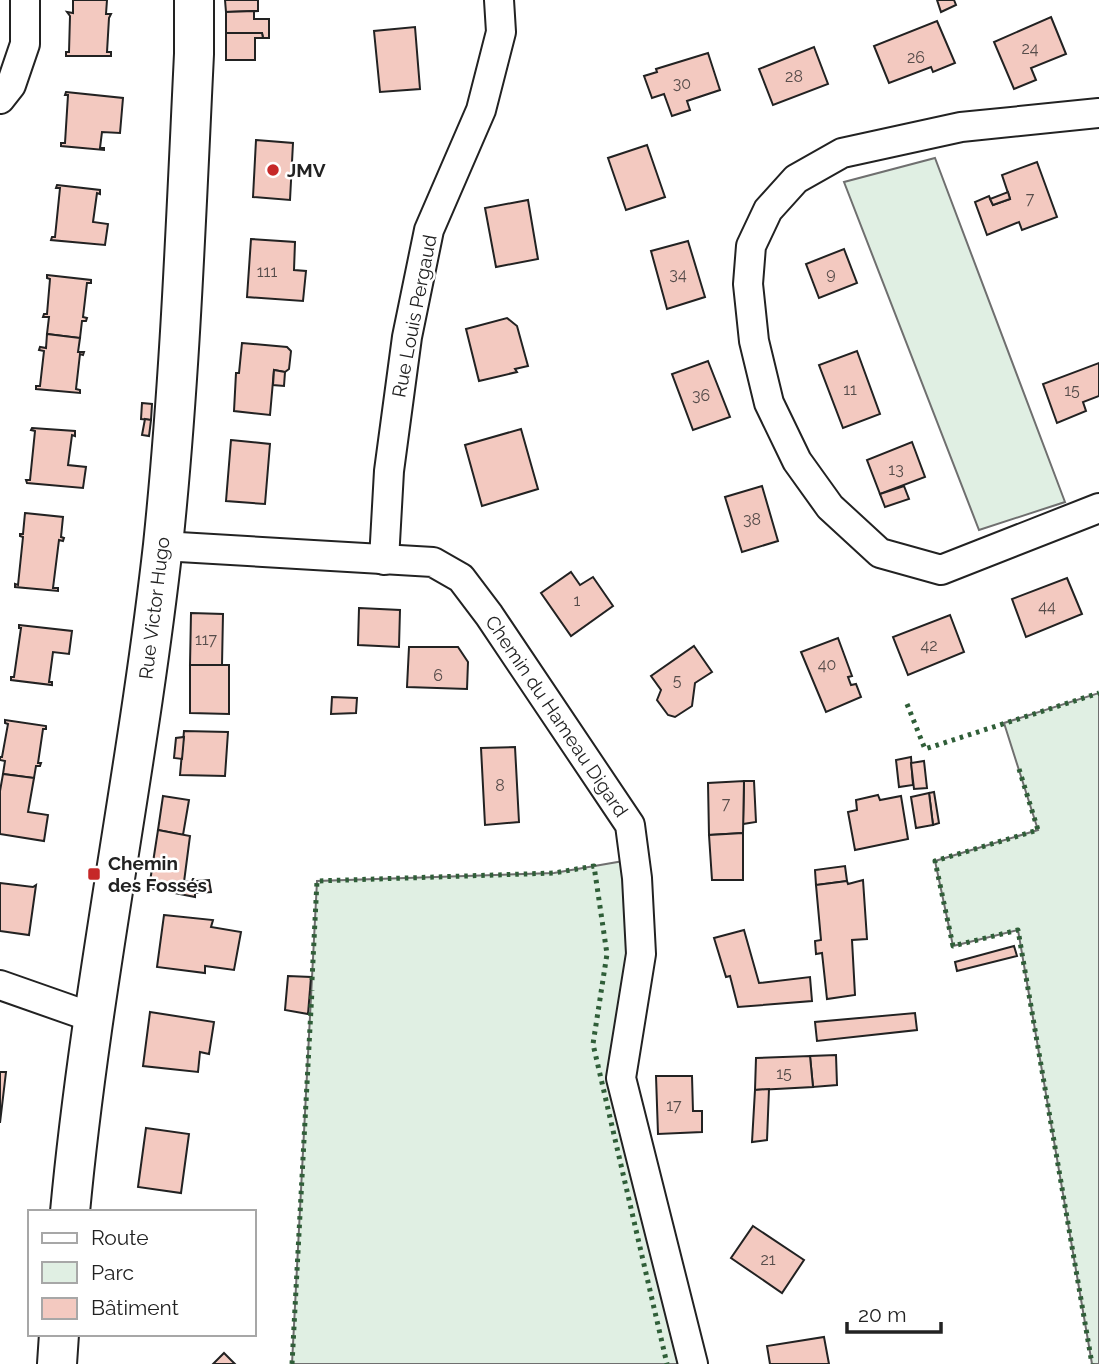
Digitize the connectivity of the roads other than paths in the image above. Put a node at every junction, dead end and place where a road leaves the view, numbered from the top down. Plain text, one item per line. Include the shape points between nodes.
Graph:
1 (24, 0) edge
2 (194, 0) edge
3 (499, 0) edge
4 (0, 99) edge
5 (1099, 113) edge
6 (1099, 508) edge
7 (162, 546) junction
8 (384, 560) junction
9 (0, 985) edge
10 (94, 1018) junction
11 (71, 1210) edge
12 (59, 1336) edge
13 (57, 1364) edge
14 (693, 1364) edge

1 - 4 street via 25,44 11,85
2 - 7 main road, Rue Victor Hugo via 177,387
3 - 8 street, Rue Louis Pergaud via 501,32 481,110 429,230 407,337 389,471
5 - 6 street via 961,127 842,153 796,178 768,210 751,246 748,284 754,341 774,415 797,461 830,508 880,553 942,569
7 - 8 street, Chemin du Hameau Digard
7 - 10 main road, Rue Victor Hugo
8 - 14 street, Chemin du Hameau Digard via 433,562 461,578 630,825 640,954 621,1078
9 - 10 street
10 - 11 main road, Rue Victor Hugo
12 - 13 main road

